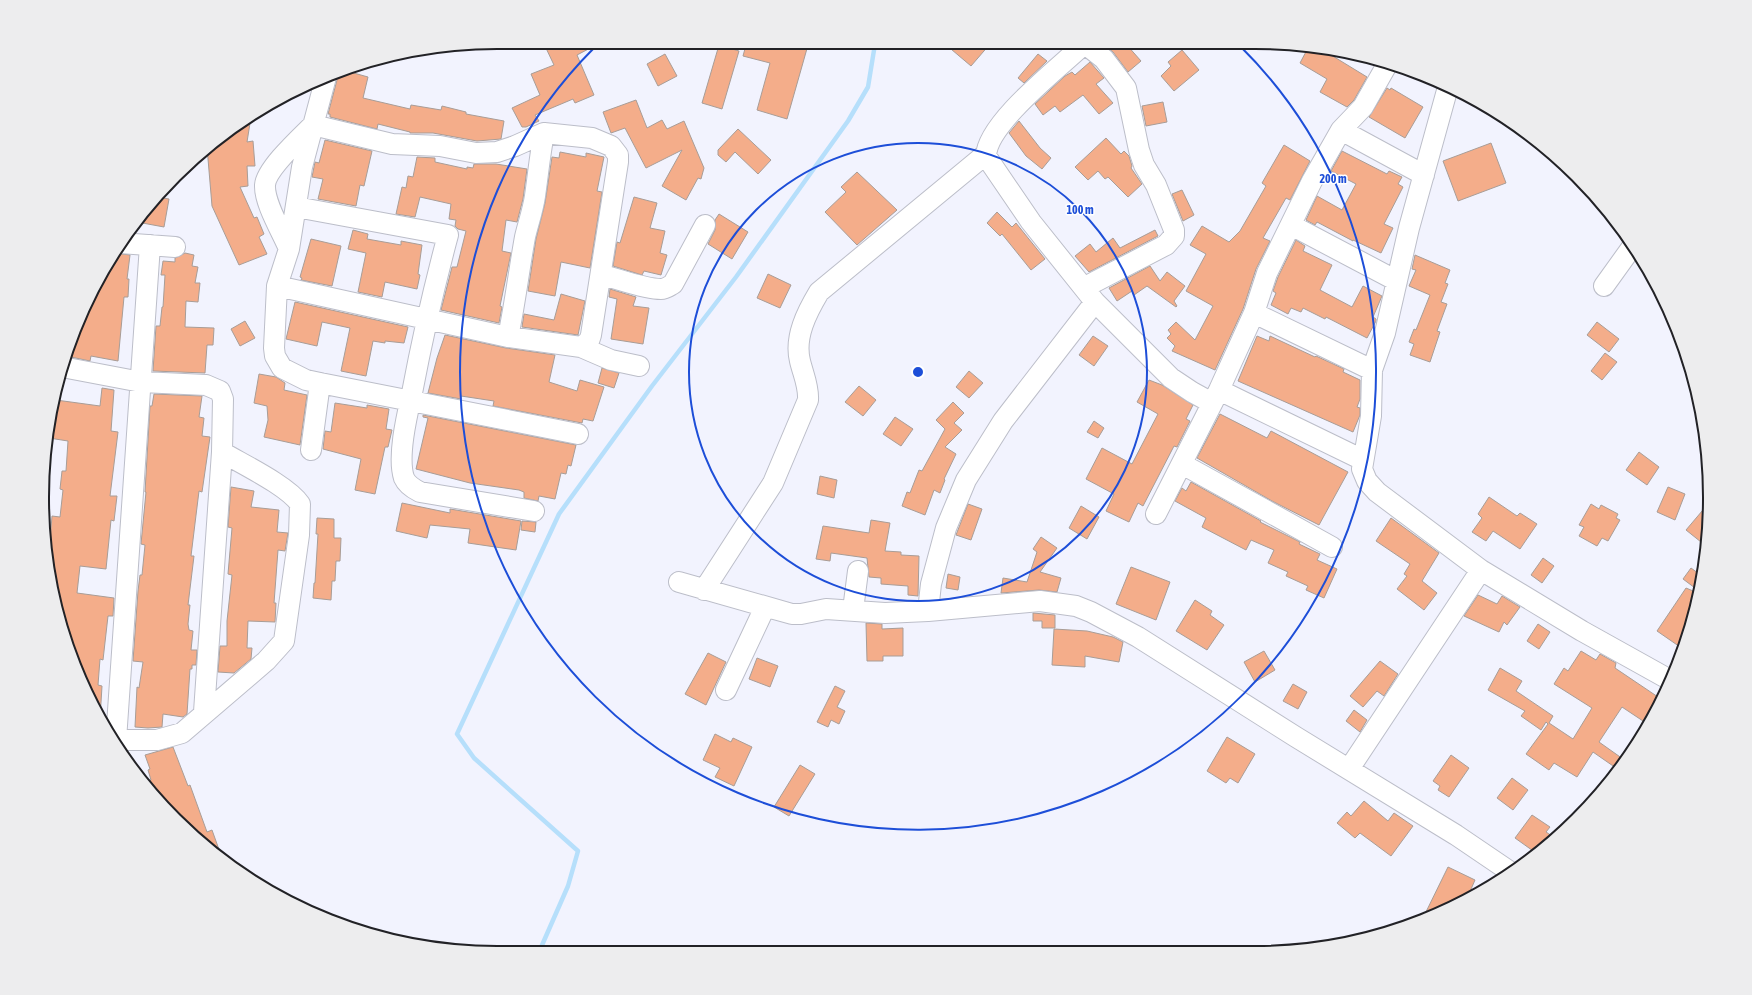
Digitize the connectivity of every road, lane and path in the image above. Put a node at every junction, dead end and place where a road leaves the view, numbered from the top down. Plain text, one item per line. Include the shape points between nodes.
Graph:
1 (1079, 49) edge
2 (1091, 49) edge
3 (1385, 69) edge
4 (324, 84) edge
5 (1447, 92) edge
6 (313, 125) junction
7 (1341, 130) junction
8 (544, 133) junction
9 (986, 154) junction
10 (1424, 175) junction
11 (296, 207) junction
12 (705, 225) dead end
13 (1290, 225) junction
14 (128, 244) edge
15 (150, 245) junction
16 (175, 247) dead end
17 (289, 249) junction
18 (1629, 251) edge
19 (602, 275) junction
20 (1396, 281) junction
21 (277, 286) junction
22 (1604, 286) dead end
23 (1090, 294) junction
24 (1254, 313) junction
25 (426, 318) junction
26 (508, 337) junction
27 (581, 347) junction
28 (639, 366) dead end
29 (68, 368) edge
30 (1372, 370) junction
31 (141, 382) junction
32 (320, 383) junction
33 (1216, 396) junction
34 (410, 402) junction
35 (578, 434) dead end
36 (311, 450) dead end
37 (222, 452) junction
38 (1363, 460) junction
39 (1182, 464) junction
40 (534, 510) dead end
41 (1156, 514) dead end
42 (1332, 547) dead end
43 (1481, 570) junction
44 (858, 571) dead end
45 (679, 582) dead end
46 (704, 590) junction
47 (764, 607) junction
48 (853, 610) junction
49 (928, 611) junction
50 (1665, 677) edge
51 (726, 690) dead end
52 (204, 712) junction
53 (118, 737) edge
54 (123, 744) edge
55 (1349, 768) junction
56 (1506, 869) edge

1 - 9 street via 1022,98 990,140
2 - 23 street via 1104,59 1126,88 1144,166 1156,185 1179,241 1166,245
3 - 7 street via 1363,107
4 - 6 street
5 - 10 street
6 - 8 street via 392,144 440,146 476,153 497,152
6 - 11 street via 302,167
6 - 17 street via 284,155 266,180 266,193
7 - 10 street
7 - 13 street
8 - 19 street via 592,138 611,146 618,155
8 - 26 street via 530,224 525,236
9 - 23 street via 1031,222
9 - 46 street via 818,292 809,308 798,345 808,400 774,483
10 - 20 street
11 - 17 street
11 - 25 street via 448,235
12 - 19 street via 673,284 667,288 644,286
13 - 20 street
13 - 24 street via 1267,273
14 - 15 street
15 - 16 street
15 - 31 street
17 - 21 street
18 - 22 street
19 - 27 street via 591,335 589,341
20 - 30 street via 1385,333
21 - 25 street
21 - 32 street via 275,356 282,368 306,380
23 - 33 street via 1170,378 1192,392
23 - 49 street via 966,480 946,528 931,584
24 - 30 street
24 - 33 street
25 - 26 street
25 - 34 street
26 - 27 street
27 - 28 street via 610,360
29 - 31 street
30 - 38 street via 1371,416
31 - 37 street via 206,385 220,391 224,399
31 - 53 street
32 - 34 street
32 - 36 street
33 - 38 street
33 - 39 street
34 - 35 street
34 - 40 street via 404,432 403,461 404,478 408,484 420,492
37 - 52 street
37 - 52 street via 297,500 300,508 299,535 284,641 266,661
38 - 43 street via 1362,469 1367,481 1377,492
39 - 41 street
39 - 42 street
43 - 50 street
43 - 55 street
44 - 48 street
45 - 46 street
46 - 47 street
47 - 48 street via 801,614 826,609
47 - 51 street
48 - 49 street via 885,613
49 - 55 street via 1040,601 1076,606 1138,637
52 - 54 street via 189,728 171,737
55 - 56 street

